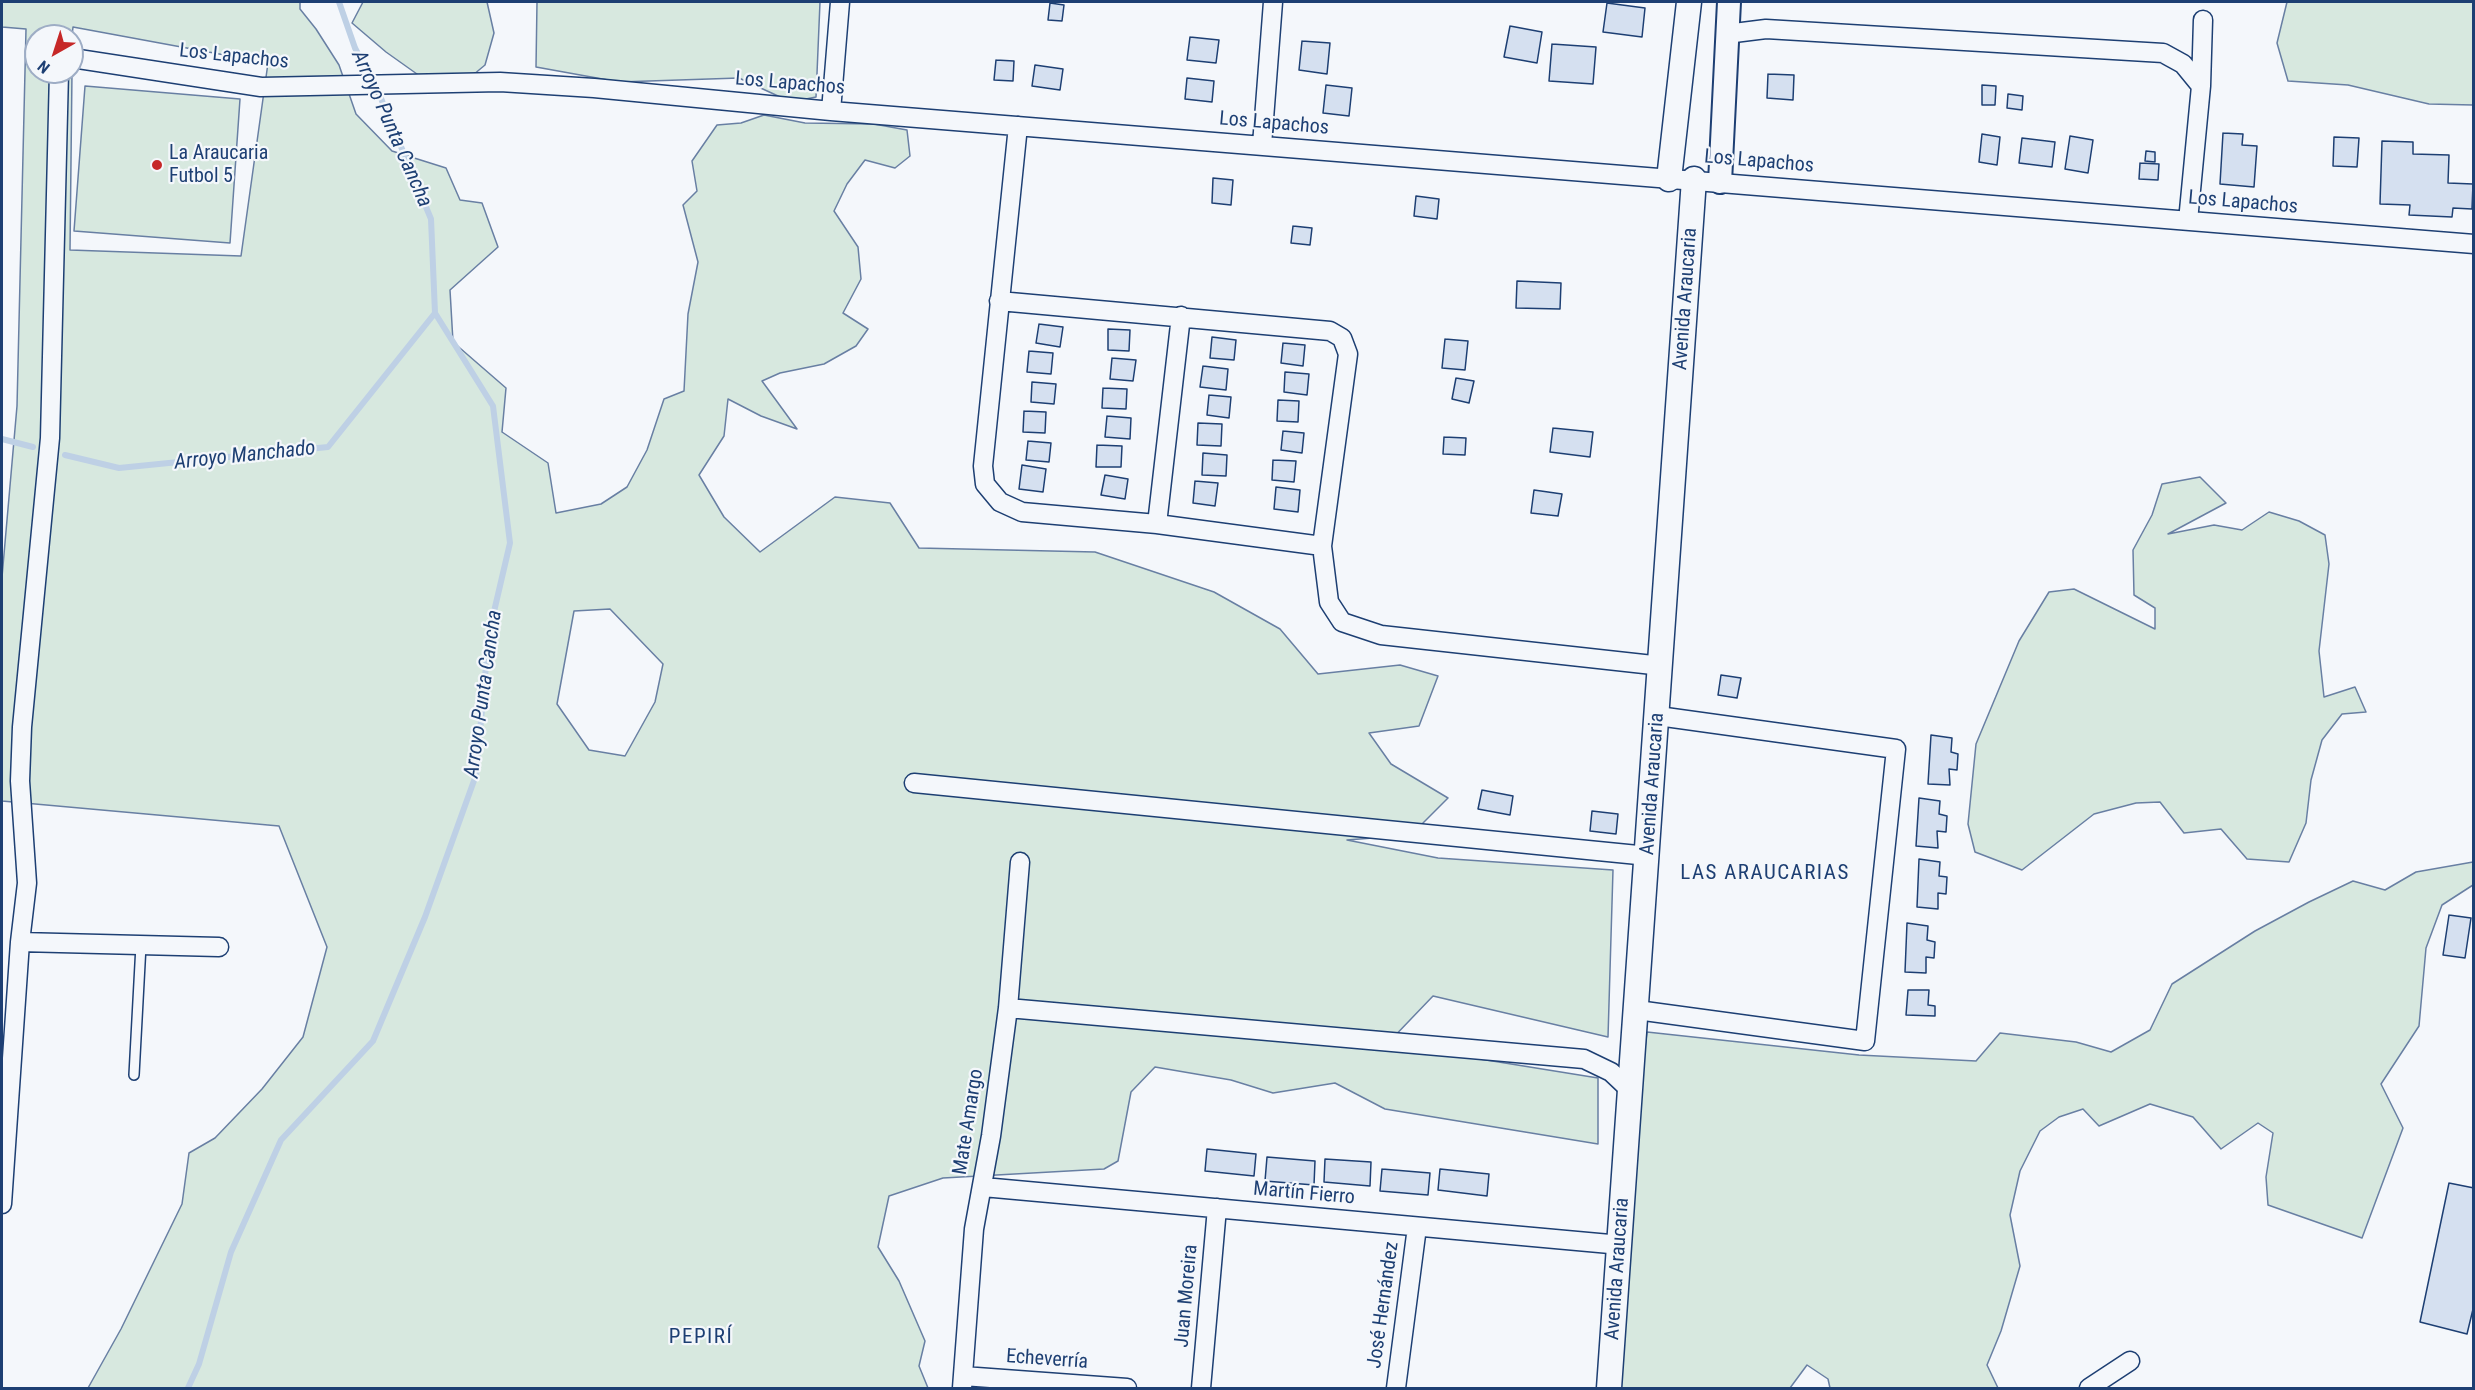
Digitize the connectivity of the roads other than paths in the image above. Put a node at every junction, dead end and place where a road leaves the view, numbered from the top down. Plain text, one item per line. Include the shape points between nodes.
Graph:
1 (840, 2) edge
2 (1273, 2) edge
3 (1689, 2) edge
4 (1729, 2) edge
5 (2203, 20) dead end
6 (1726, 34) junction
7 (84, 60) edge
8 (59, 84) edge
9 (2201, 86) junction
10 (831, 111) junction
11 (1018, 126) junction
12 (1262, 146) junction
13 (1669, 179) junction
14 (1694, 179) junction
15 (1720, 182) junction
16 (2188, 221) junction
17 (2472, 246) edge
18 (999, 301) junction
19 (1181, 316) junction
20 (1157, 524) junction
21 (1322, 546) junction
22 (1662, 666) junction
23 (1658, 716) junction
24 (914, 783) dead end
25 (1648, 856) junction
26 (1020, 862) dead end
27 (20, 942) junction
28 (141, 945) junction
29 (219, 947) dead end
30 (1008, 1008) junction
31 (1637, 1010) junction
32 (134, 1075) dead end
33 (1629, 1089) junction
34 (982, 1187) junction
35 (2, 1204) edge
36 (1217, 1208) junction
37 (1417, 1227) junction
38 (1621, 1245) junction
39 (2130, 1361) dead end
40 (962, 1382) edge
41 (1127, 1389) edge
42 (1201, 1389) edge
43 (1396, 1389) edge
44 (1609, 1389) edge
45 (2089, 1389) edge

1 - 10 street
2 - 12 street
3 - 13 main road
4 - 6 street
5 - 9 street
6 - 9 street via 1766,29 2163,53 2183,64
6 - 15 street
7 - 10 street, Los Lapachos via 261,87 500,82
8 - 27 street via 50,438 22,727 27,883
9 - 16 street
10 - 11 street, Los Lapachos
11 - 12 street, Los Lapachos
11 - 18 street
12 - 13 street, Los Lapachos
13 - 14 street, Los Lapachos
14 - 15 street, Los Lapachos
14 - 22 main road, Avenida Araucaria
15 - 16 street, Los Lapachos
16 - 17 street, Los Lapachos
18 - 19 street
18 - 20 street via 983,466 985,484 1000,502 1022,512
19 - 20 street
19 - 21 street via 1330,331 1342,338 1348,354
20 - 21 street
21 - 22 street via 1329,602 1342,622 1381,635
22 - 23 main road, Avenida Araucaria
23 - 25 main road, Avenida Araucaria
23 - 31 street via 1896,749 1865,1041
24 - 25 street
25 - 31 main road, Avenida Araucaria
26 - 30 street, Mate Amargo
27 - 28 street
27 - 35 street
28 - 29 street
28 - 32 lane
30 - 33 street via 1584,1059 1611,1072
30 - 34 street, Mate Amargo
31 - 33 main road, Avenida Araucaria
33 - 38 main road, Avenida Araucaria
34 - 36 street, Martín Fierro
34 - 40 street, Mate Amargo via 974,1229
36 - 37 street, Martín Fierro
36 - 42 street, Juan Moreira
37 - 38 street, Martín Fierro
37 - 43 street, José Hernández
38 - 44 main road, Avenida Araucaria
39 - 45 street
40 - 41 street, Echeverría

